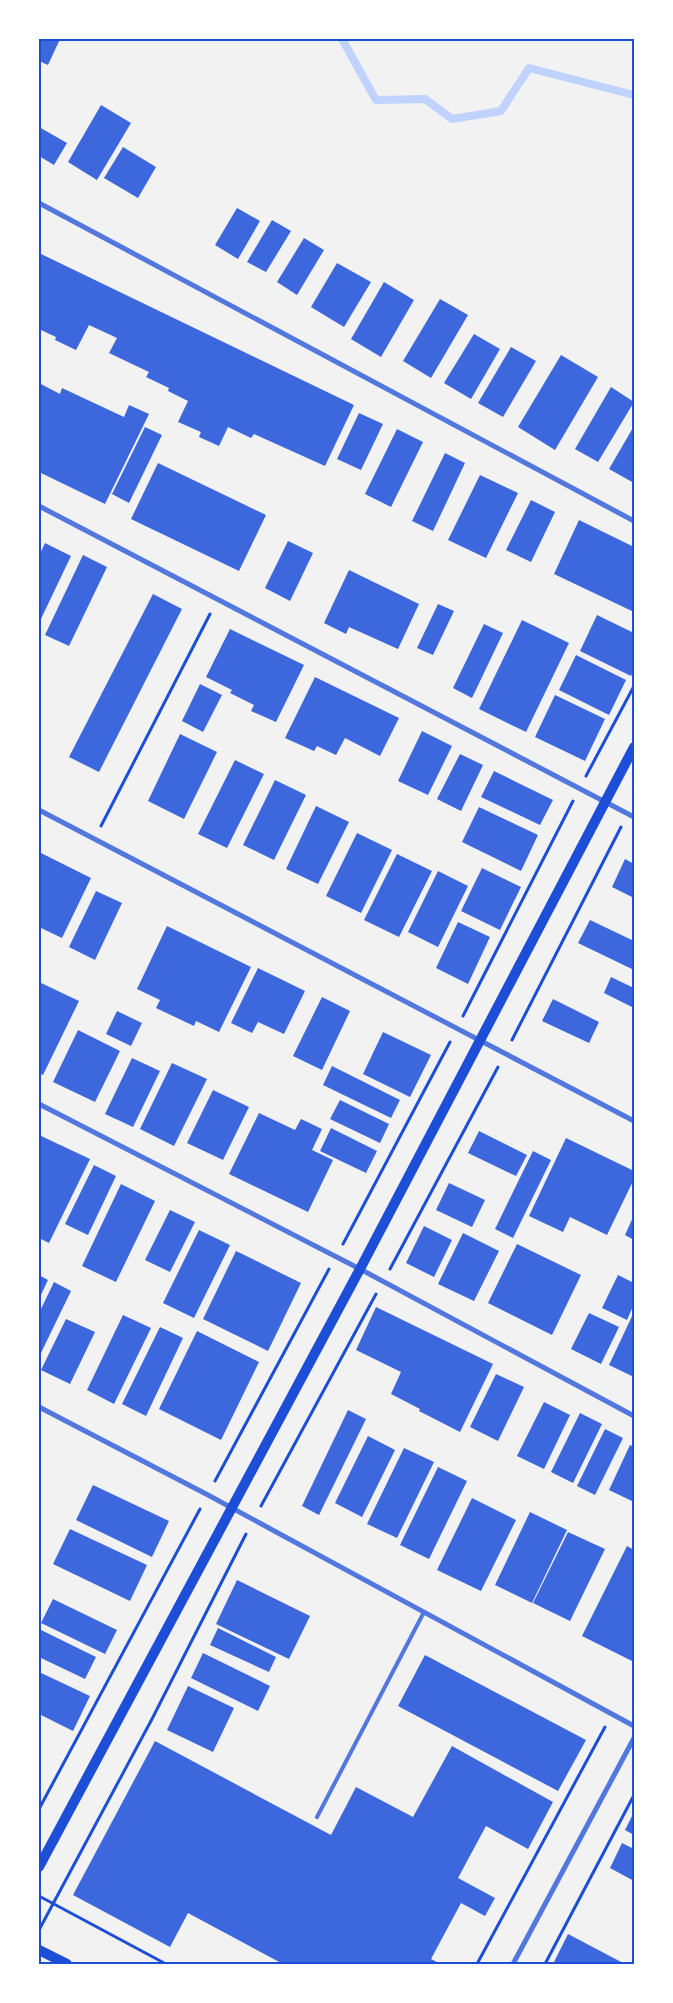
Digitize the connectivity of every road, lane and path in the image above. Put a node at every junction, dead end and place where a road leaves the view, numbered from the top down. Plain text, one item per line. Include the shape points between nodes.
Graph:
1 (39, 203) edge
2 (39, 506) edge
3 (634, 521) edge
4 (217, 600) junction
5 (634, 747) edge
6 (605, 801) junction
7 (39, 810) edge
8 (628, 814) junction
9 (634, 817) edge
10 (94, 839) junction
11 (481, 1040) junction
12 (506, 1053) junction
13 (39, 1104) edge
14 (634, 1120) edge
15 (360, 1269) junction
16 (383, 1282) junction
17 (39, 1407) edge
18 (634, 1416) edge
19 (231, 1508) junction
20 (253, 1519) junction
21 (424, 1612) junction
22 (613, 1714) junction
23 (634, 1726) edge
24 (634, 1738) edge
25 (634, 1795) edge
26 (317, 1817) dead end
27 (39, 1867) edge
28 (39, 1896) edge
29 (53, 1904) junction
30 (39, 1930) edge
31 (39, 1950) edge
32 (67, 1964) edge
33 (166, 1964) edge
34 (477, 1964) edge
35 (513, 1964) edge
36 (546, 1964) edge

1 - 3 street
2 - 4 street
4 - 6 street
4 - 10 path
5 - 6 main road
6 - 8 street
6 - 11 main road
7 - 10 street
8 - 9 street
8 - 12 path
10 - 11 street
11 - 12 street
11 - 15 main road
12 - 14 street
12 - 16 path
13 - 15 street
15 - 16 street
15 - 19 main road
16 - 18 street
16 - 20 path
17 - 19 street
19 - 20 street
19 - 27 main road
20 - 21 street
20 - 29 path via 152,1719
21 - 22 street
21 - 26 lane
22 - 23 street
22 - 34 path
24 - 35 street
25 - 36 path
28 - 29 path
29 - 30 path
29 - 33 path
31 - 32 main road

